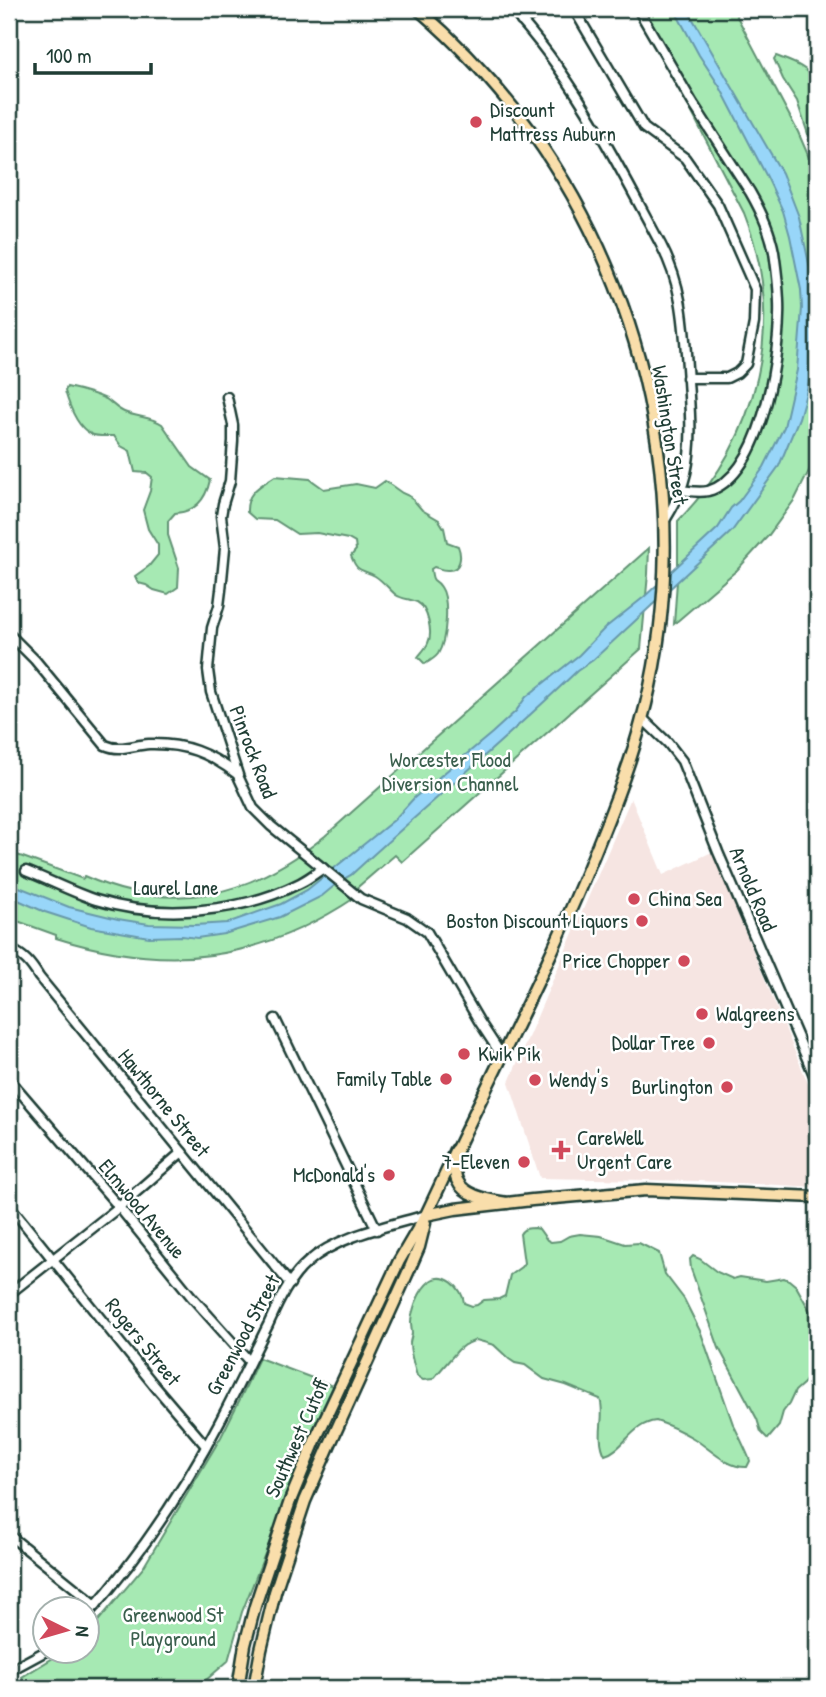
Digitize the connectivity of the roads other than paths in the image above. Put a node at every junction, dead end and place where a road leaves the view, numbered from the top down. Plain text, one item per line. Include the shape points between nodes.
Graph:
1 (418, 9) edge
2 (511, 9) edge
3 (542, 9) edge
4 (571, 9) edge
5 (638, 9) edge
6 (521, 20) junction
7 (687, 378) junction
8 (227, 397) dead end
9 (681, 490) junction
10 (664, 522) junction
11 (9, 634) edge
12 (643, 719) junction
13 (238, 775) junction
14 (325, 870) junction
15 (26, 871) dead end
16 (566, 921) joint
17 (9, 949) edge
18 (275, 1019) dead end
19 (502, 1056) junction
20 (9, 1079) edge
21 (817, 1082) edge
22 (182, 1152) junction
23 (454, 1156) junction
24 (817, 1197) edge
25 (506, 1203) junction
26 (9, 1205) edge
27 (119, 1207) junction
28 (426, 1215) junction
29 (377, 1230) junction
30 (54, 1260) junction
31 (290, 1284) junction
32 (9, 1294) edge
33 (249, 1362) junction
34 (206, 1446) junction
35 (9, 1535) edge
36 (85, 1596) edge
37 (102, 1598) edge
38 (32, 1659) edge
39 (9, 1671) edge
40 (238, 1688) edge
41 (254, 1688) edge

1 - 10 main road, Washington Street via 471,58 523,121 597,245 642,372 659,458
2 - 6 street
3 - 6 street
4 - 7 street via 644,128 685,158 718,205 755,289 746,364 727,378
5 - 9 street via 758,207 772,242 778,283 779,324 772,376 746,457 715,488
6 - 7 street via 587,110 668,259 681,302
7 - 9 street via 691,427
8 - 13 street, Pinrock Road via 233,447 221,516 225,548 222,590 208,670
9 - 10 street
10 - 12 main road, Washington Street via 663,608
11 - 13 street via 105,745 192,749 217,759
12 - 16 main road, Washington Street
12 - 21 street, Arnold Road via 682,761
13 - 14 street, Pinrock Road via 258,814
14 - 15 street, Laurel Lane via 264,897 210,910 145,910 97,900
14 - 19 street, Pinrock Road via 361,899 407,918 427,932
16 - 19 main road, Southwest Cutoff
17 - 22 street, Hawthorne Street via 27,960
18 - 29 street
19 - 23 main road, Southwest Cutoff
20 - 27 street, Elmwood Avenue
22 - 27 street
22 - 31 street, Hawthorne Street
23 - 25 main road via 457,1181 463,1188
23 - 28 main road, Southwest Cutoff
24 - 25 main road, Greenwood Street via 652,1189
25 - 28 main road, Greenwood Street
26 - 30 street, Rogers Street
27 - 30 street
27 - 33 street, Elmwood Avenue
28 - 29 street, Greenwood Street
28 - 40 main road, Southwest Cutoff via 399,1261 290,1501 255,1606
28 - 41 main road, Southwest Cutoff via 419,1247 297,1523 275,1592
29 - 31 street, Greenwood Street via 321,1252
30 - 32 street
30 - 34 street, Rogers Street
31 - 33 street, Greenwood Street
33 - 34 street, Greenwood Street
34 - 37 street, Greenwood Street via 173,1503
35 - 36 street
38 - 39 street

